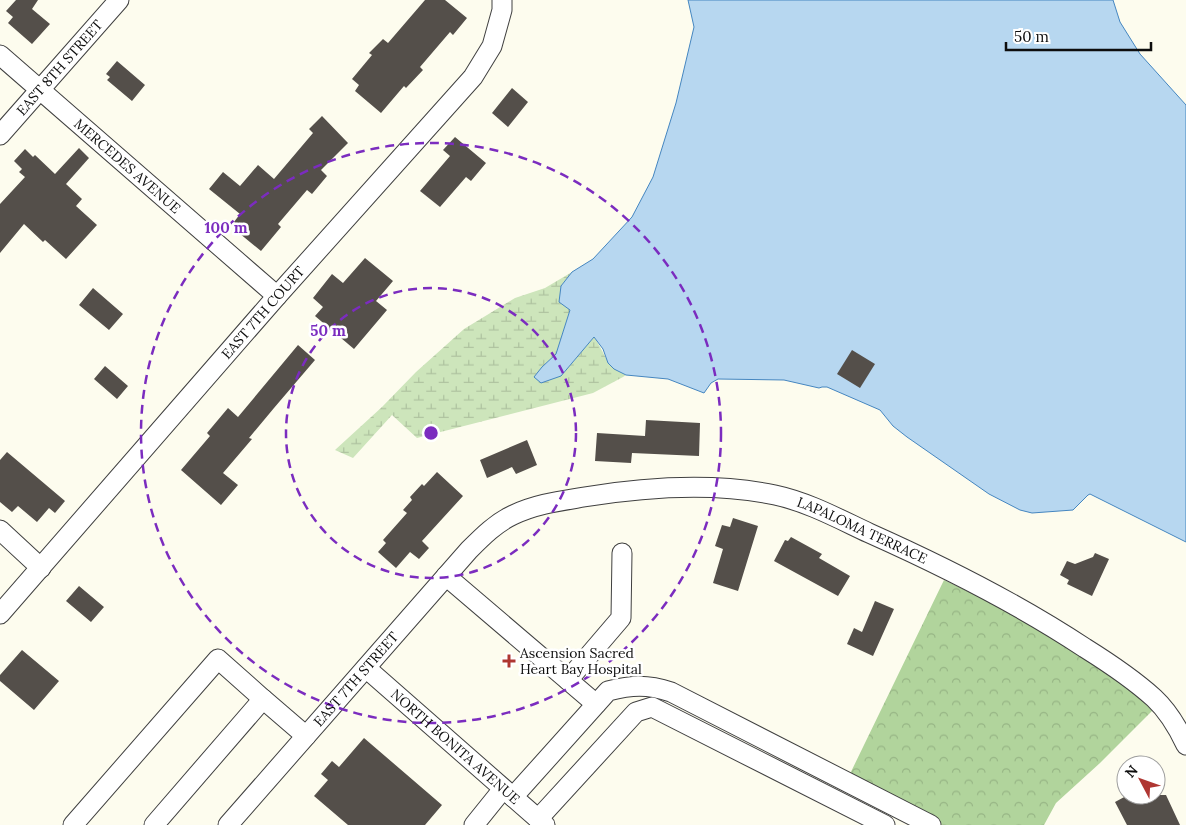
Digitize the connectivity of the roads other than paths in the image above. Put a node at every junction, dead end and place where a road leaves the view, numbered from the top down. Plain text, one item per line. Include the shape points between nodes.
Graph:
1 (119, 0) edge
2 (502, 0) edge
3 (0, 55) edge
4 (39, 90) junction
5 (0, 135) edge
6 (277, 296) junction
7 (0, 530) edge
8 (485, 534) joint
9 (622, 553) dead end
10 (41, 568) junction
11 (446, 576) junction
12 (0, 614) edge
13 (366, 668) junction
14 (568, 680) junction
15 (263, 699) junction
16 (596, 704) junction
17 (306, 736) junction
18 (1186, 745) edge
19 (508, 793) junction
20 (82, 822) edge
21 (542, 822) edge
22 (154, 825) edge
23 (228, 825) edge
24 (474, 825) edge
25 (885, 825) edge
26 (932, 825) edge

1 - 4 street, EAST 8TH STREET
2 - 6 street, EAST 7TH COURT via 492,46 473,77
3 - 4 street, MERCEDES AVENUE
4 - 5 street, EAST 8TH STREET
4 - 6 street, MERCEDES AVENUE
6 - 10 street, EAST 7TH COURT
7 - 10 street
8 - 11 street, EAST 7TH STREET
8 - 18 street, LAPALOMA TERRACE via 502,520 531,508 628,491 718,489 765,493 789,499 914,554 1054,628 1153,698 1168,713
9 - 14 street via 621,618
10 - 12 street, EAST 7TH COURT
11 - 13 street, EAST 7TH STREET
11 - 14 street
13 - 17 street, EAST 7TH STREET
13 - 19 street, NORTH BONITA AVENUE
14 - 16 street
15 - 17 street
15 - 20 street via 218,660
15 - 22 street
16 - 19 street
16 - 26 street via 608,691 630,686 653,686 671,692
17 - 23 street, EAST 7TH STREET
19 - 21 street, NORTH BONITA AVENUE
19 - 24 street
21 - 25 street via 636,712 652,706

